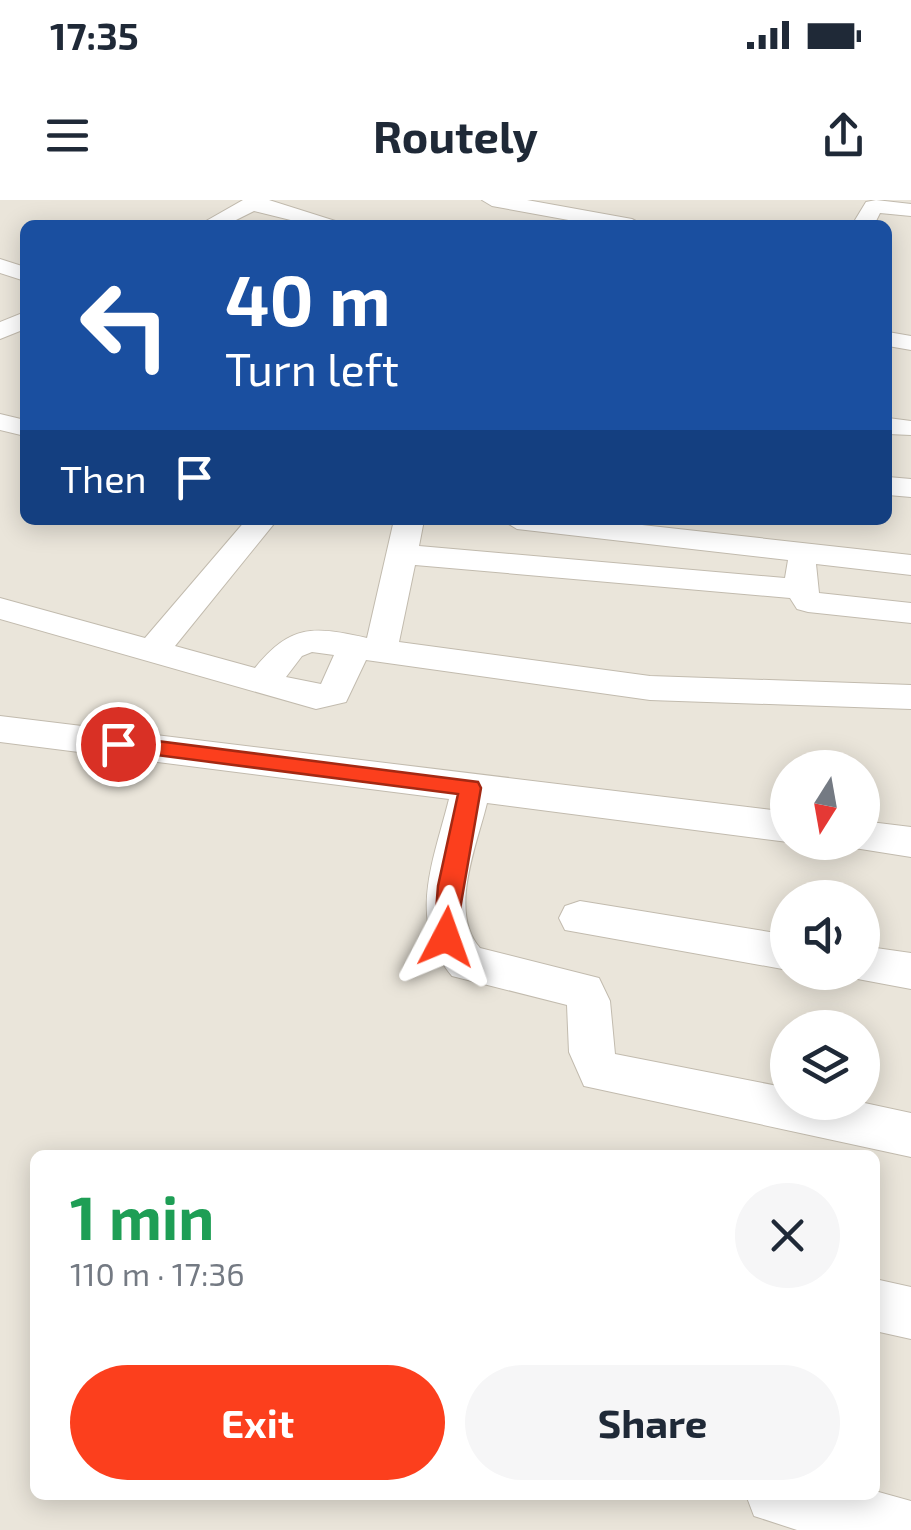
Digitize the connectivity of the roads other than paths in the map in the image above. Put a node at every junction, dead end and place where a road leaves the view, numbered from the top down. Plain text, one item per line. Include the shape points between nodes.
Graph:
1 (492, 200) edge
2 (620, 200) edge
3 (255, 202) edge
4 (870, 210) edge
5 (911, 210) edge
6 (220, 220) edge
7 (319, 220) edge
8 (591, 220) edge
9 (603, 220) edge
10 (258, 525) edge
11 (408, 525) edge
12 (618, 525) edge
13 (719, 530) edge
14 (800, 551) junction
15 (402, 554) junction
16 (911, 566) edge
17 (801, 589) junction
18 (0, 608) edge
19 (911, 613) edge
20 (368, 648) junction
21 (152, 651) junction
22 (263, 682) junction
23 (911, 697) edge
24 (0, 729) edge
25 (470, 788) junction
26 (770, 825) edge
27 (880, 838) edge
28 (911, 842) edge
29 (580, 918) dead end
30 (770, 950) edge
31 (880, 967) edge
32 (911, 971) edge
33 (911, 1135) edge
34 (880, 1306) edge
35 (911, 1313) edge
36 (794, 1500) edge
37 (910, 1530) edge

1 - 8 street
2 - 9 street
3 - 6 street
3 - 7 street
4 - 5 street
10 - 21 street
11 - 15 street
12 - 13 street
13 - 14 street
14 - 16 street
14 - 17 street
15 - 17 street
15 - 20 street
17 - 19 street via 808,602 820,606
18 - 21 street
20 - 22 street via 298,643
20 - 22 street via 327,697
20 - 23 street via 686,691
21 - 22 street
24 - 25 street
25 - 26 street
25 - 33 street via 446,937 467,963 584,991 591,1055 600,1071
27 - 28 street
29 - 30 street
31 - 32 street
34 - 35 street
36 - 37 street

